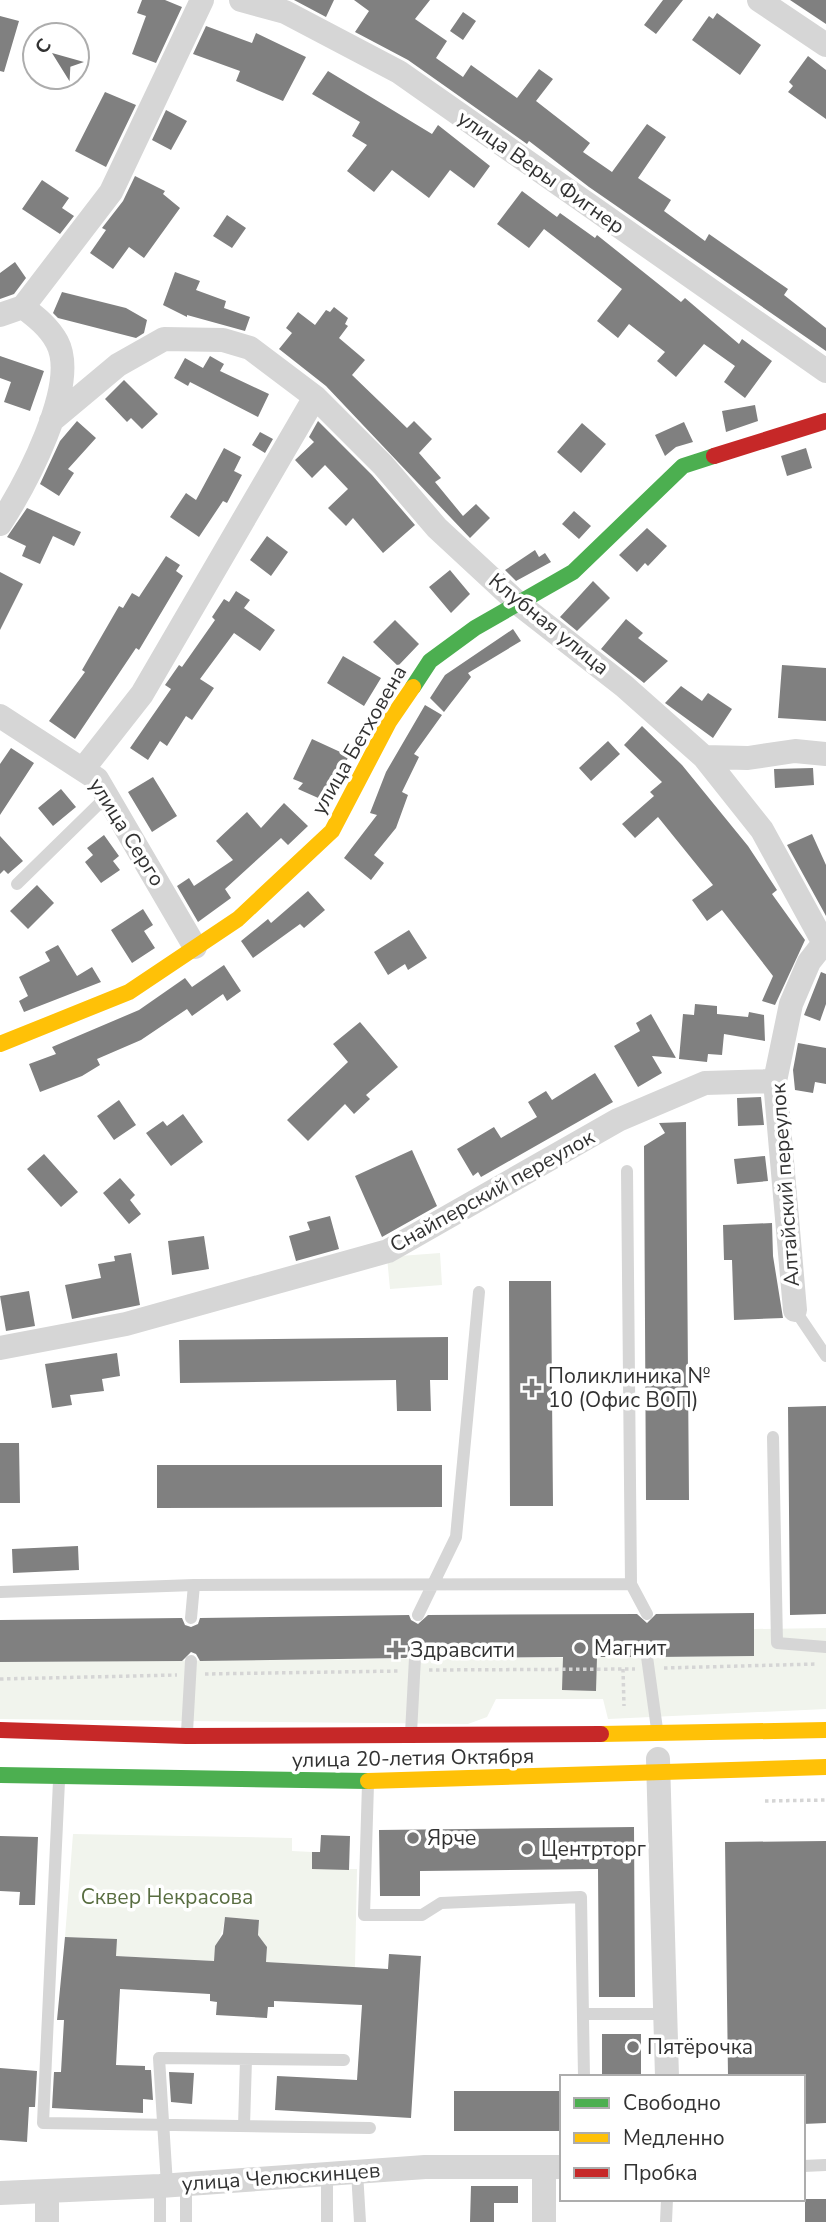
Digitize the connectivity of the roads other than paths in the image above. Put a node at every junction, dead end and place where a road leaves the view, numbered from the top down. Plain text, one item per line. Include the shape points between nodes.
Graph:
1 (202, 0) edge
2 (242, 0) edge
3 (759, 0) edge
4 (826, 46) edge
5 (12, 311) edge
6 (826, 371) edge
7 (315, 397) junction
8 (51, 421) junction
9 (826, 421) edge
10 (0, 524) edge
11 (519, 604) junction
12 (0, 716) edge
13 (826, 754) edge
14 (704, 757) junction
15 (84, 768) junction
16 (107, 796) junction
17 (17, 884) dead end
18 (825, 946) edge
19 (195, 947) junction
20 (0, 1044) edge
21 (775, 1081) junction
22 (627, 1171) dead end
23 (479, 1292) dead end
24 (795, 1310) joint
25 (0, 1348) edge
26 (826, 1356) edge
27 (773, 1437) dead end
28 (631, 1584) junction
29 (194, 1585) junction
30 (434, 1585) junction
31 (0, 1592) edge
32 (647, 1614) dead end
33 (418, 1615) dead end
34 (191, 1618) dead end
35 (826, 1647) edge
36 (647, 1657) dead end
37 (415, 1658) dead end
38 (191, 1661) dead end
39 (0, 1730) edge
40 (826, 1730) edge
41 (658, 1732) junction
42 (187, 1736) junction
43 (411, 1737) junction
44 (826, 1767) edge
45 (659, 1774) junction
46 (0, 1775) edge
47 (59, 1777) junction
48 (369, 1780) junction
49 (583, 2014) junction
50 (668, 2014) junction
51 (246, 2059) junction
52 (344, 2060) dead end
53 (584, 2075) edge
54 (667, 2075) edge
55 (162, 2125) junction
56 (244, 2126) junction
57 (370, 2128) dead end
58 (826, 2165) edge
59 (805, 2166) edge
60 (553, 2168) edge
61 (357, 2172) junction
62 (327, 2174) junction
63 (171, 2185) junction
64 (47, 2192) junction
65 (0, 2193) edge
66 (667, 2201) edge
67 (47, 2222) edge
68 (160, 2222) edge
69 (186, 2222) edge
70 (327, 2222) edge
71 (360, 2222) edge
72 (544, 2222) edge
73 (666, 2222) edge

1 - 5 street via 111,192
2 - 6 street, улица Веры Фигнер via 285,12 399,72
3 - 4 street
5 - 8 street via 40,320 58,343 63,370
7 - 8 street, Клубная улица via 250,348 223,340 164,339 118,365
7 - 11 street, Клубная улица via 383,465 436,528
7 - 15 street via 142,694
8 - 10 street via 26,484
9 - 11 main road, улица Бетховена via 683,466 573,572
11 - 14 street, Клубная улица via 624,686
11 - 19 main road, улица Бетховена via 475,628 430,661 389,722 332,831 238,919
12 - 15 street, улица Серго
13 - 14 street via 795,751 748,758
14 - 18 street, Алтайский переулок via 761,830
15 - 16 street, улица Серго
16 - 17 lane
16 - 19 street, улица Серго
18 - 21 street, Алтайский переулок via 809,962 791,1004
19 - 20 main road, улица Бетховена via 129,992
21 - 24 street, Алтайский переулок
21 - 25 street, Снайперский переулок via 705,1083 618,1120 388,1251 126,1324
22 - 28 lane
23 - 30 lane via 456,1536
24 - 26 lane
27 - 35 lane via 777,1643
28 - 30 lane
28 - 32 lane
29 - 30 lane
29 - 31 lane
29 - 34 lane
30 - 33 lane
36 - 41 lane
37 - 43 lane
38 - 42 lane
39 - 42 main road, улица 20-летия Октября
40 - 41 main road, улица 20-летия Октября
41 - 43 main road, улица 20-летия Октября
41 - 45 street
42 - 43 main road, улица 20-летия Октября
44 - 45 main road, улица 20-летия Октября
45 - 48 main road, улица 20-летия Октября
45 - 50 street
46 - 47 main road, улица 20-летия Октября
47 - 48 main road, улица 20-летия Октября
47 - 55 lane via 43,2123
48 - 49 lane via 364,1915 422,1915 441,1903 581,1897
49 - 50 lane
49 - 53 lane
50 - 54 street
51 - 52 lane
51 - 55 lane via 159,2058
51 - 56 lane
55 - 56 lane
55 - 63 lane
56 - 57 lane
58 - 59 lane
60 - 61 street, улица Челюскинцев via 425,2167
60 - 72 street
61 - 62 street, улица Челюскинцев
61 - 71 lane
62 - 63 street, улица Челюскинцев
62 - 70 lane
63 - 64 street, улица Челюскинцев
63 - 68 lane
63 - 69 lane
64 - 65 street, улица Челюскинцев
64 - 67 street
66 - 73 lane

